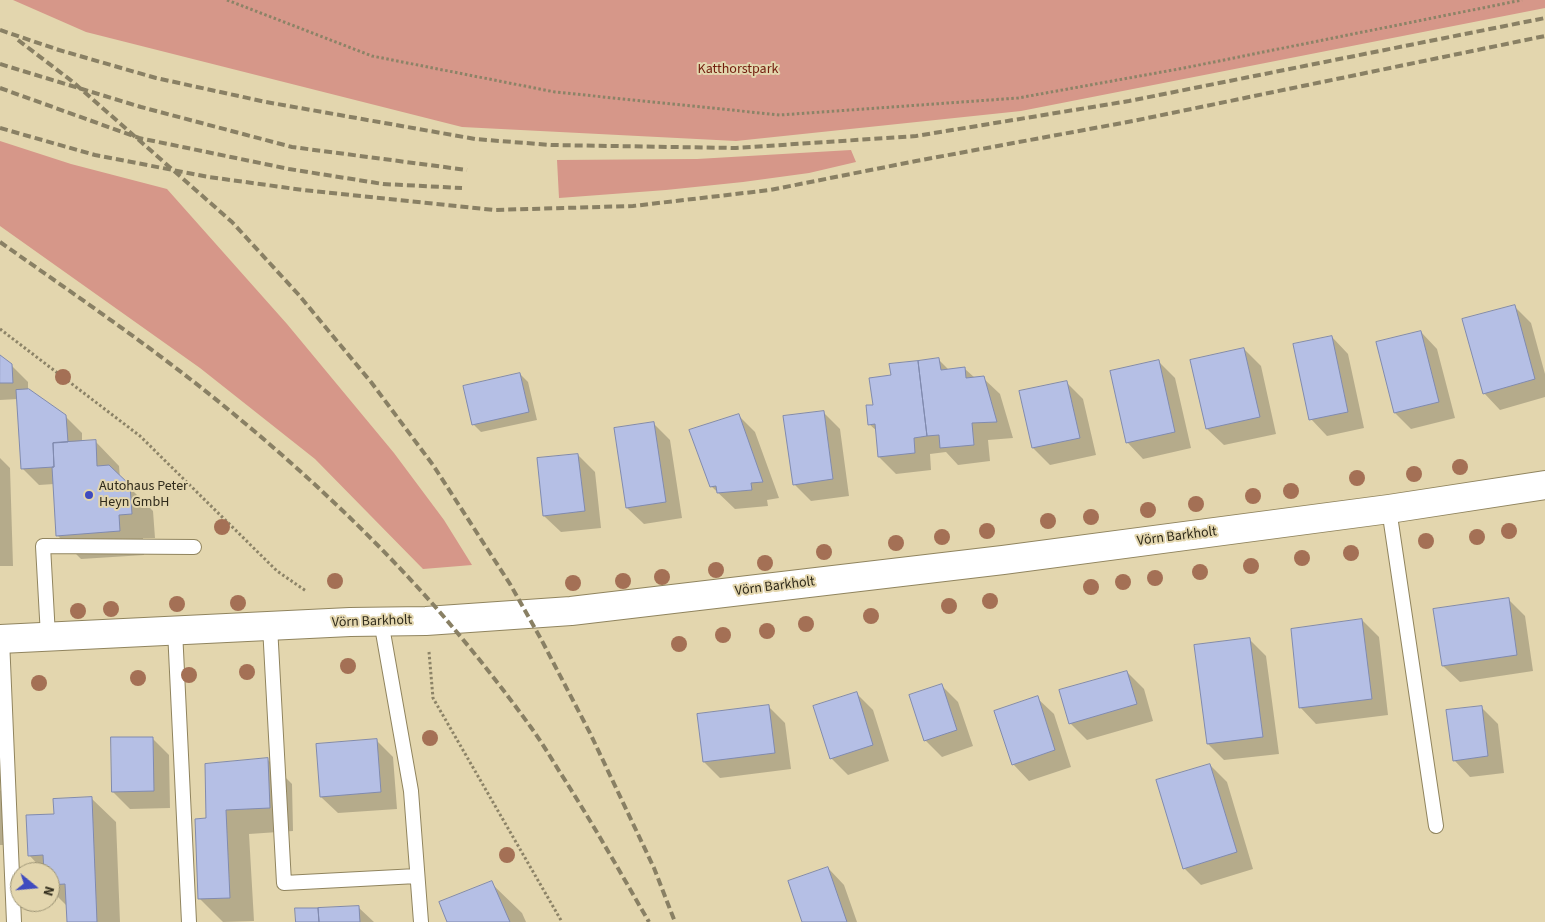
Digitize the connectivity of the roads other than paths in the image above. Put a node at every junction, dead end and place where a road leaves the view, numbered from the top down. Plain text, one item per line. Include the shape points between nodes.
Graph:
1 (1545, 485) edge
2 (1389, 509) junction
3 (194, 546) dead end
4 (381, 621) junction
5 (270, 626) junction
6 (175, 630) junction
7 (48, 636) junction
8 (1, 639) edge
9 (1436, 826) dead end
10 (418, 876) junction
11 (14, 922) edge
12 (189, 922) edge
13 (421, 922) edge

1 - 2 street, Vörn Barkholt
2 - 4 street, Vörn Barkholt via 1003,560 591,609 426,621
2 - 9 lane
3 - 7 lane via 43,546
4 - 5 street, Vörn Barkholt
4 - 10 lane via 411,791
5 - 6 street, Vörn Barkholt
5 - 10 lane via 284,883
6 - 7 street, Vörn Barkholt
6 - 12 lane
7 - 8 street, Vörn Barkholt
8 - 11 lane
10 - 13 lane

